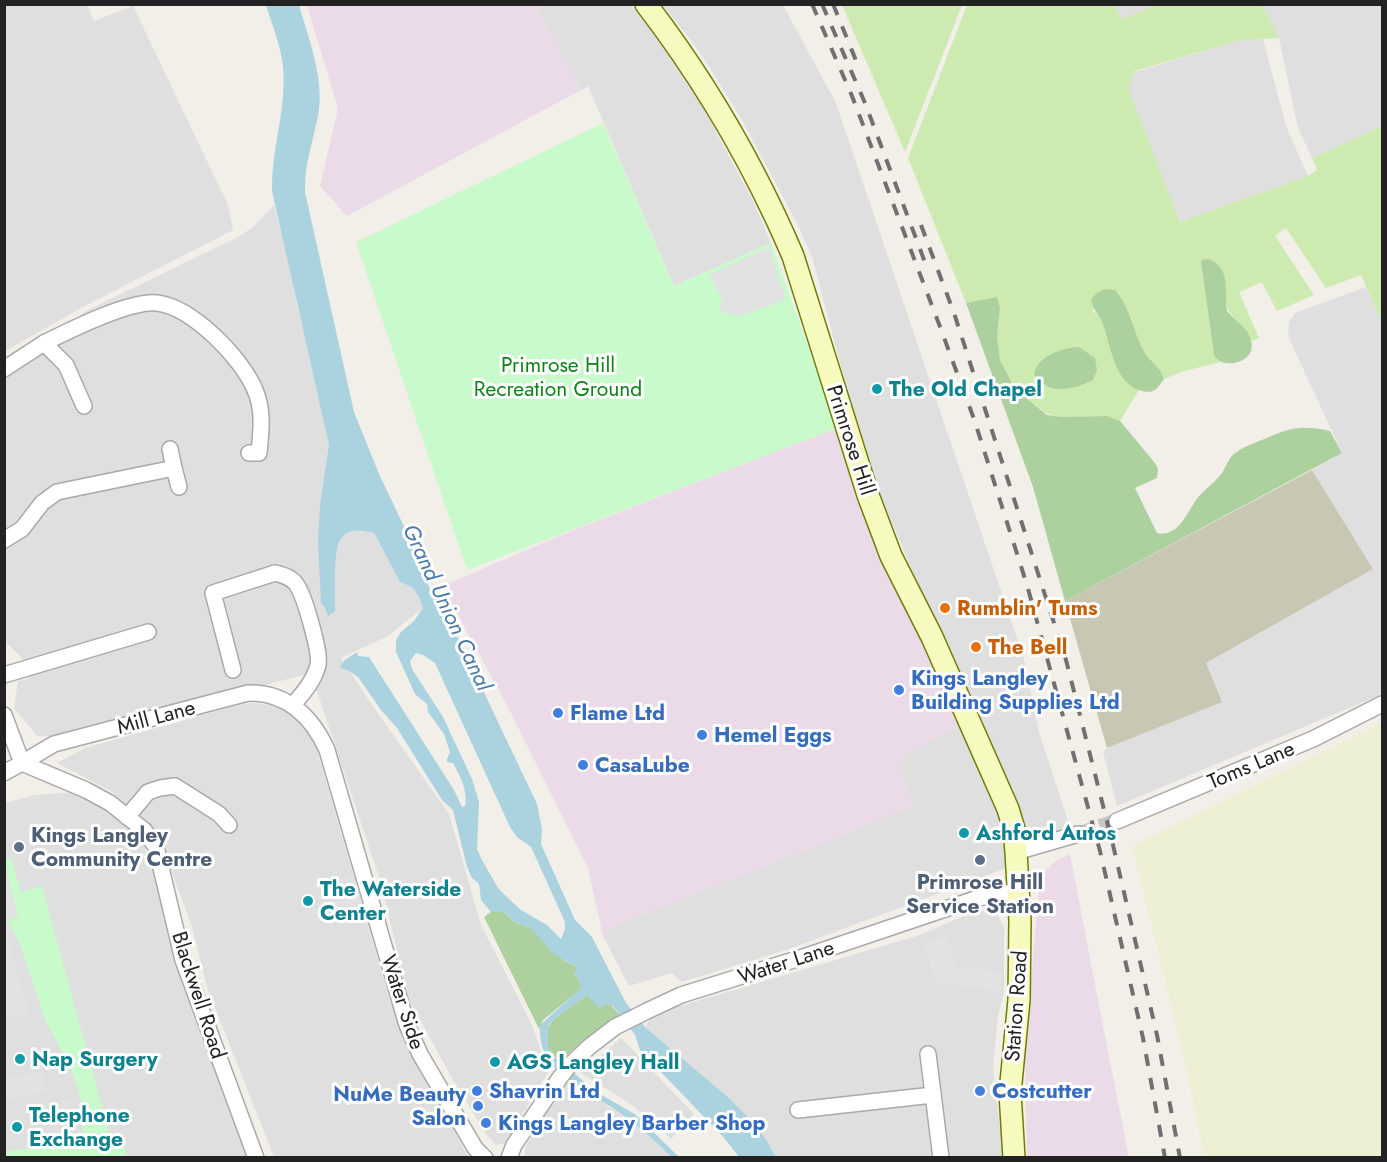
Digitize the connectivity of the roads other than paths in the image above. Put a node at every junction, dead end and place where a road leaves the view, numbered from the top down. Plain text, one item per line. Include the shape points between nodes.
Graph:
1 (646, 4) edge
2 (44, 343) junction
3 (4, 369) edge
4 (84, 406) dead end
5 (170, 449) dead end
6 (259, 454) dead end
7 (174, 468) junction
8 (179, 487) dead end
9 (4, 540) edge
10 (148, 632) dead end
11 (233, 670) dead end
12 (4, 675) edge
13 (1383, 704) edge
14 (293, 705) junction
15 (4, 715) edge
16 (22, 763) junction
17 (4, 773) edge
18 (127, 817) junction
19 (1117, 821) tunnel mouth
20 (230, 825) dead end
21 (1078, 834) tunnel mouth
22 (1016, 852) junction
23 (1018, 891) junction
24 (928, 1054) dead end
25 (933, 1095) junction
26 (798, 1110) dead end
27 (256, 1158) edge
28 (485, 1158) edge
29 (509, 1158) edge
30 (941, 1158) edge
31 (1014, 1158) edge

1 - 22 street, Primrose Hill via 714,102 781,226 868,495 891,556 1001,791 1014,829
2 - 3 street
2 - 4 street via 66,365
2 - 6 street via 140,305 158,303 178,311 219,341 245,372 261,411
5 - 7 street
7 - 8 street
7 - 9 street via 57,492 42,502 22,529
10 - 12 street
11 - 14 street via 212,588 275,573 285,576 295,582 300,592 318,664 310,683
13 - 19 street, Toms Lane via 1313,739
14 - 16 street, Mill Lane via 263,693 248,693 54,744
14 - 28 street, Water Side via 308,717 327,750 407,1025 475,1148
15 - 16 street
16 - 17 street, Mill Lane
16 - 18 street, Blackwell Road via 86,789
18 - 20 street via 148,792 175,786
18 - 27 street, Blackwell Road via 156,846 183,960
21 - 22 street
22 - 23 street, Primrose Hill
23 - 29 street, Water Lane via 978,898 681,995 647,1011 615,1028 569,1066 513,1145
23 - 31 street, Station Road via 1019,1000 1010,1093
24 - 25 street
25 - 26 street
25 - 30 street

